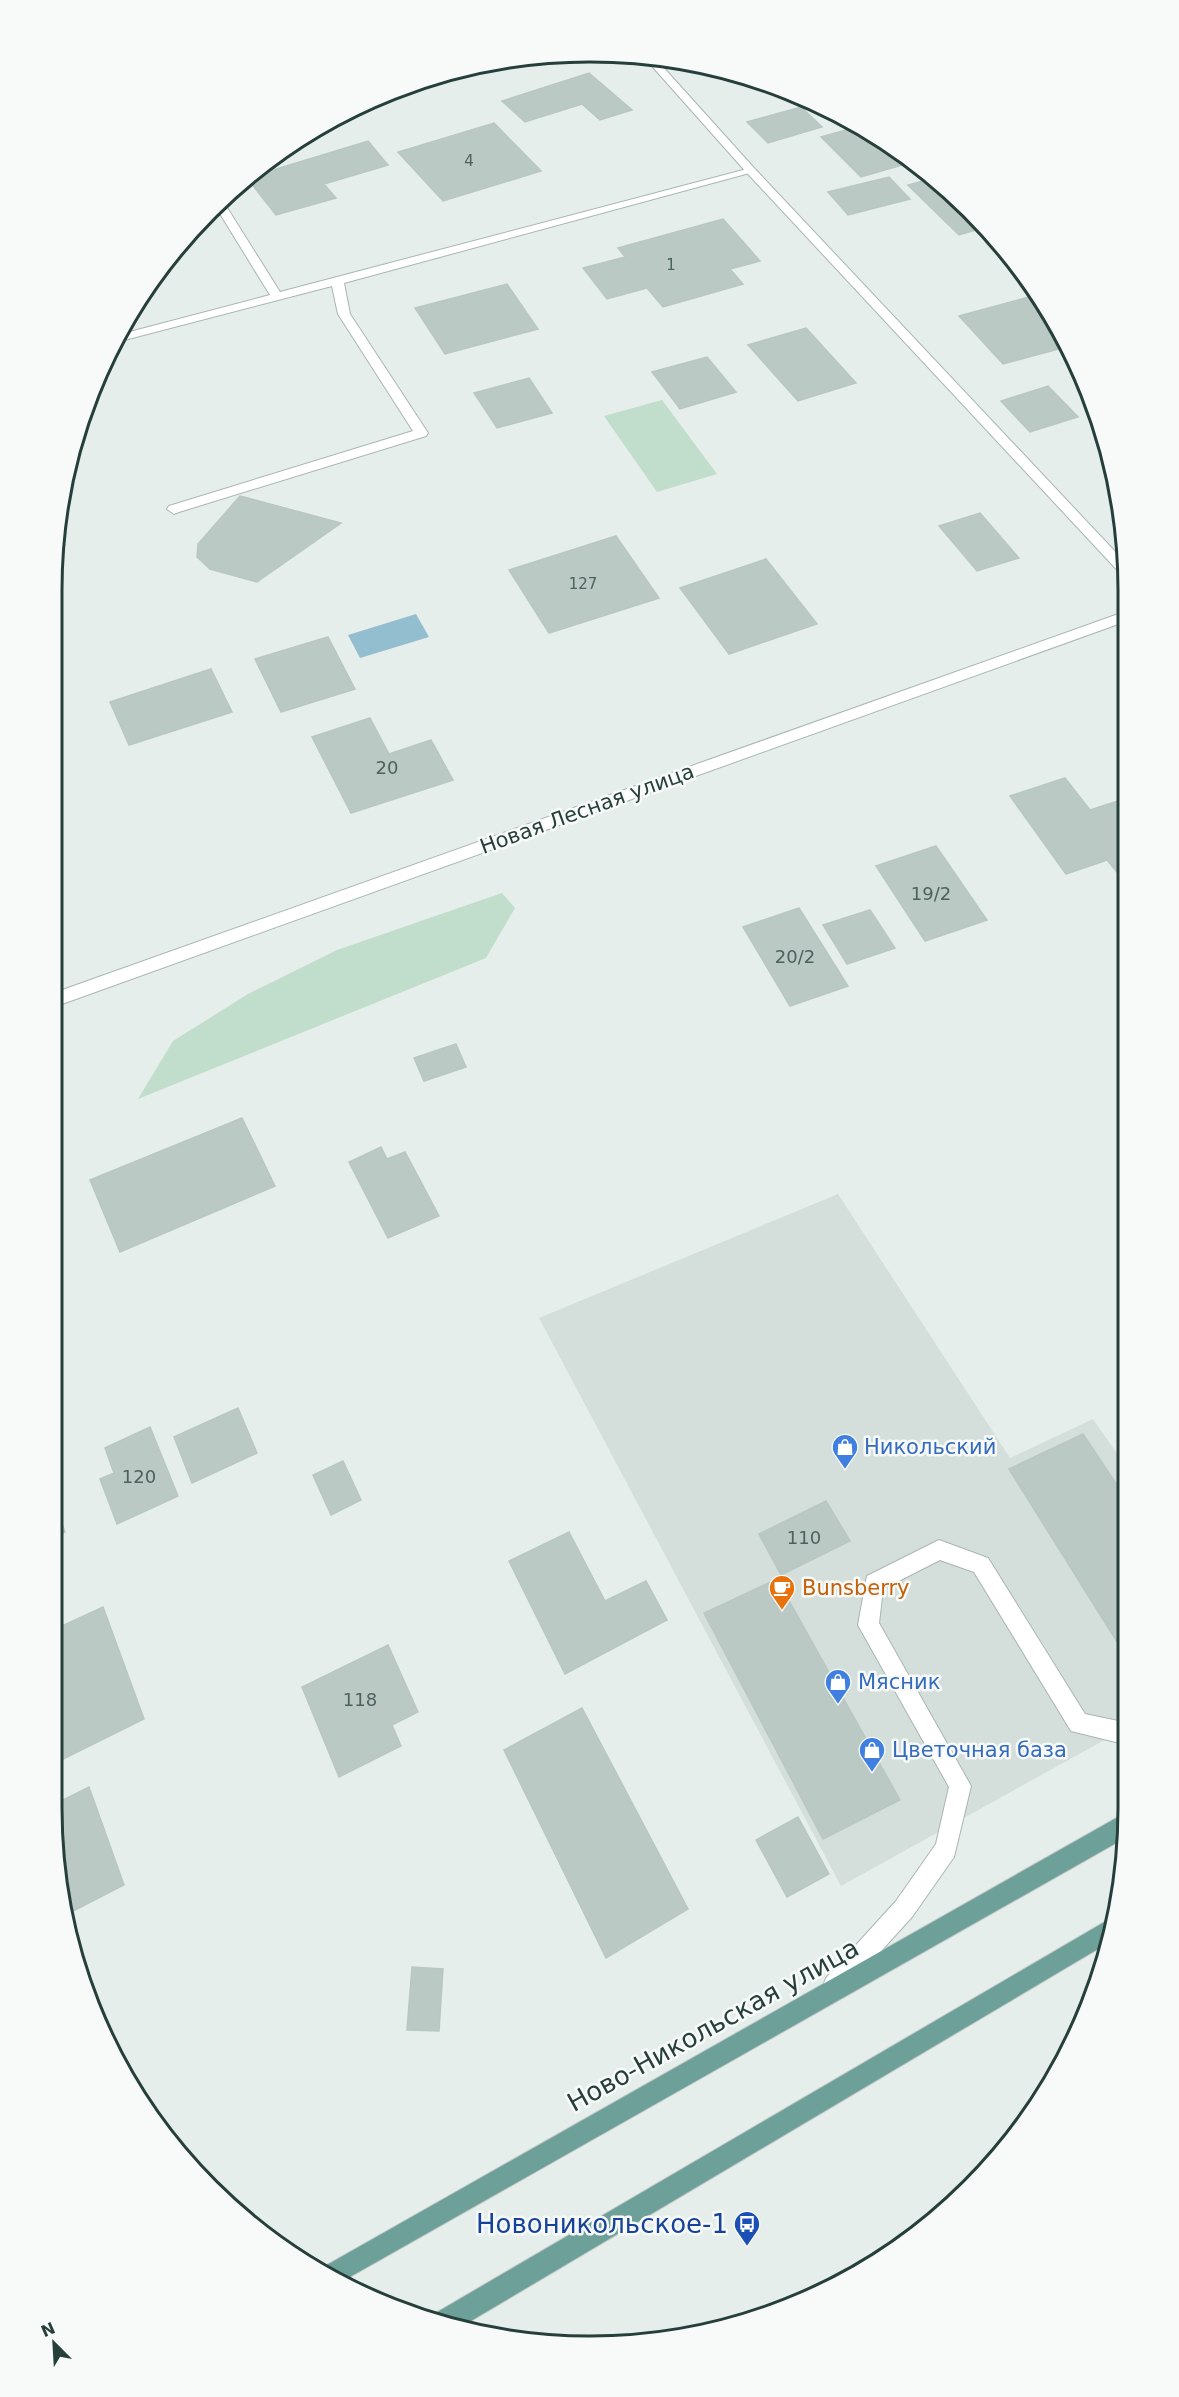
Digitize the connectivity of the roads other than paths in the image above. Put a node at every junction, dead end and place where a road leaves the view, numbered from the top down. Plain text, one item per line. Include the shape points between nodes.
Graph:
1 (656, 66) edge
2 (751, 171) junction
3 (223, 209) edge
4 (337, 281) junction
5 (277, 297) junction
6 (126, 337) edge
7 (174, 509) dead end
8 (1116, 561) edge
9 (1118, 619) edge
10 (62, 997) edge
11 (1118, 1732) edge
12 (1117, 1829) edge
13 (1102, 1934) edge
14 (830, 1992) junction
15 (337, 2271) edge
16 (452, 2318) edge

1 - 2 street
2 - 4 street
2 - 8 street
3 - 5 street
4 - 5 street
4 - 7 street via 344,314 421,433
5 - 6 street
9 - 10 street, Новая Лесная улица
11 - 14 street via 1079,1723 981,1565 939,1550 874,1583 868,1625 960,1786 946,1849 904,1909
12 - 14 main road, Ново-Никольская улица
13 - 16 main road
14 - 15 main road, Ново-Никольская улица

